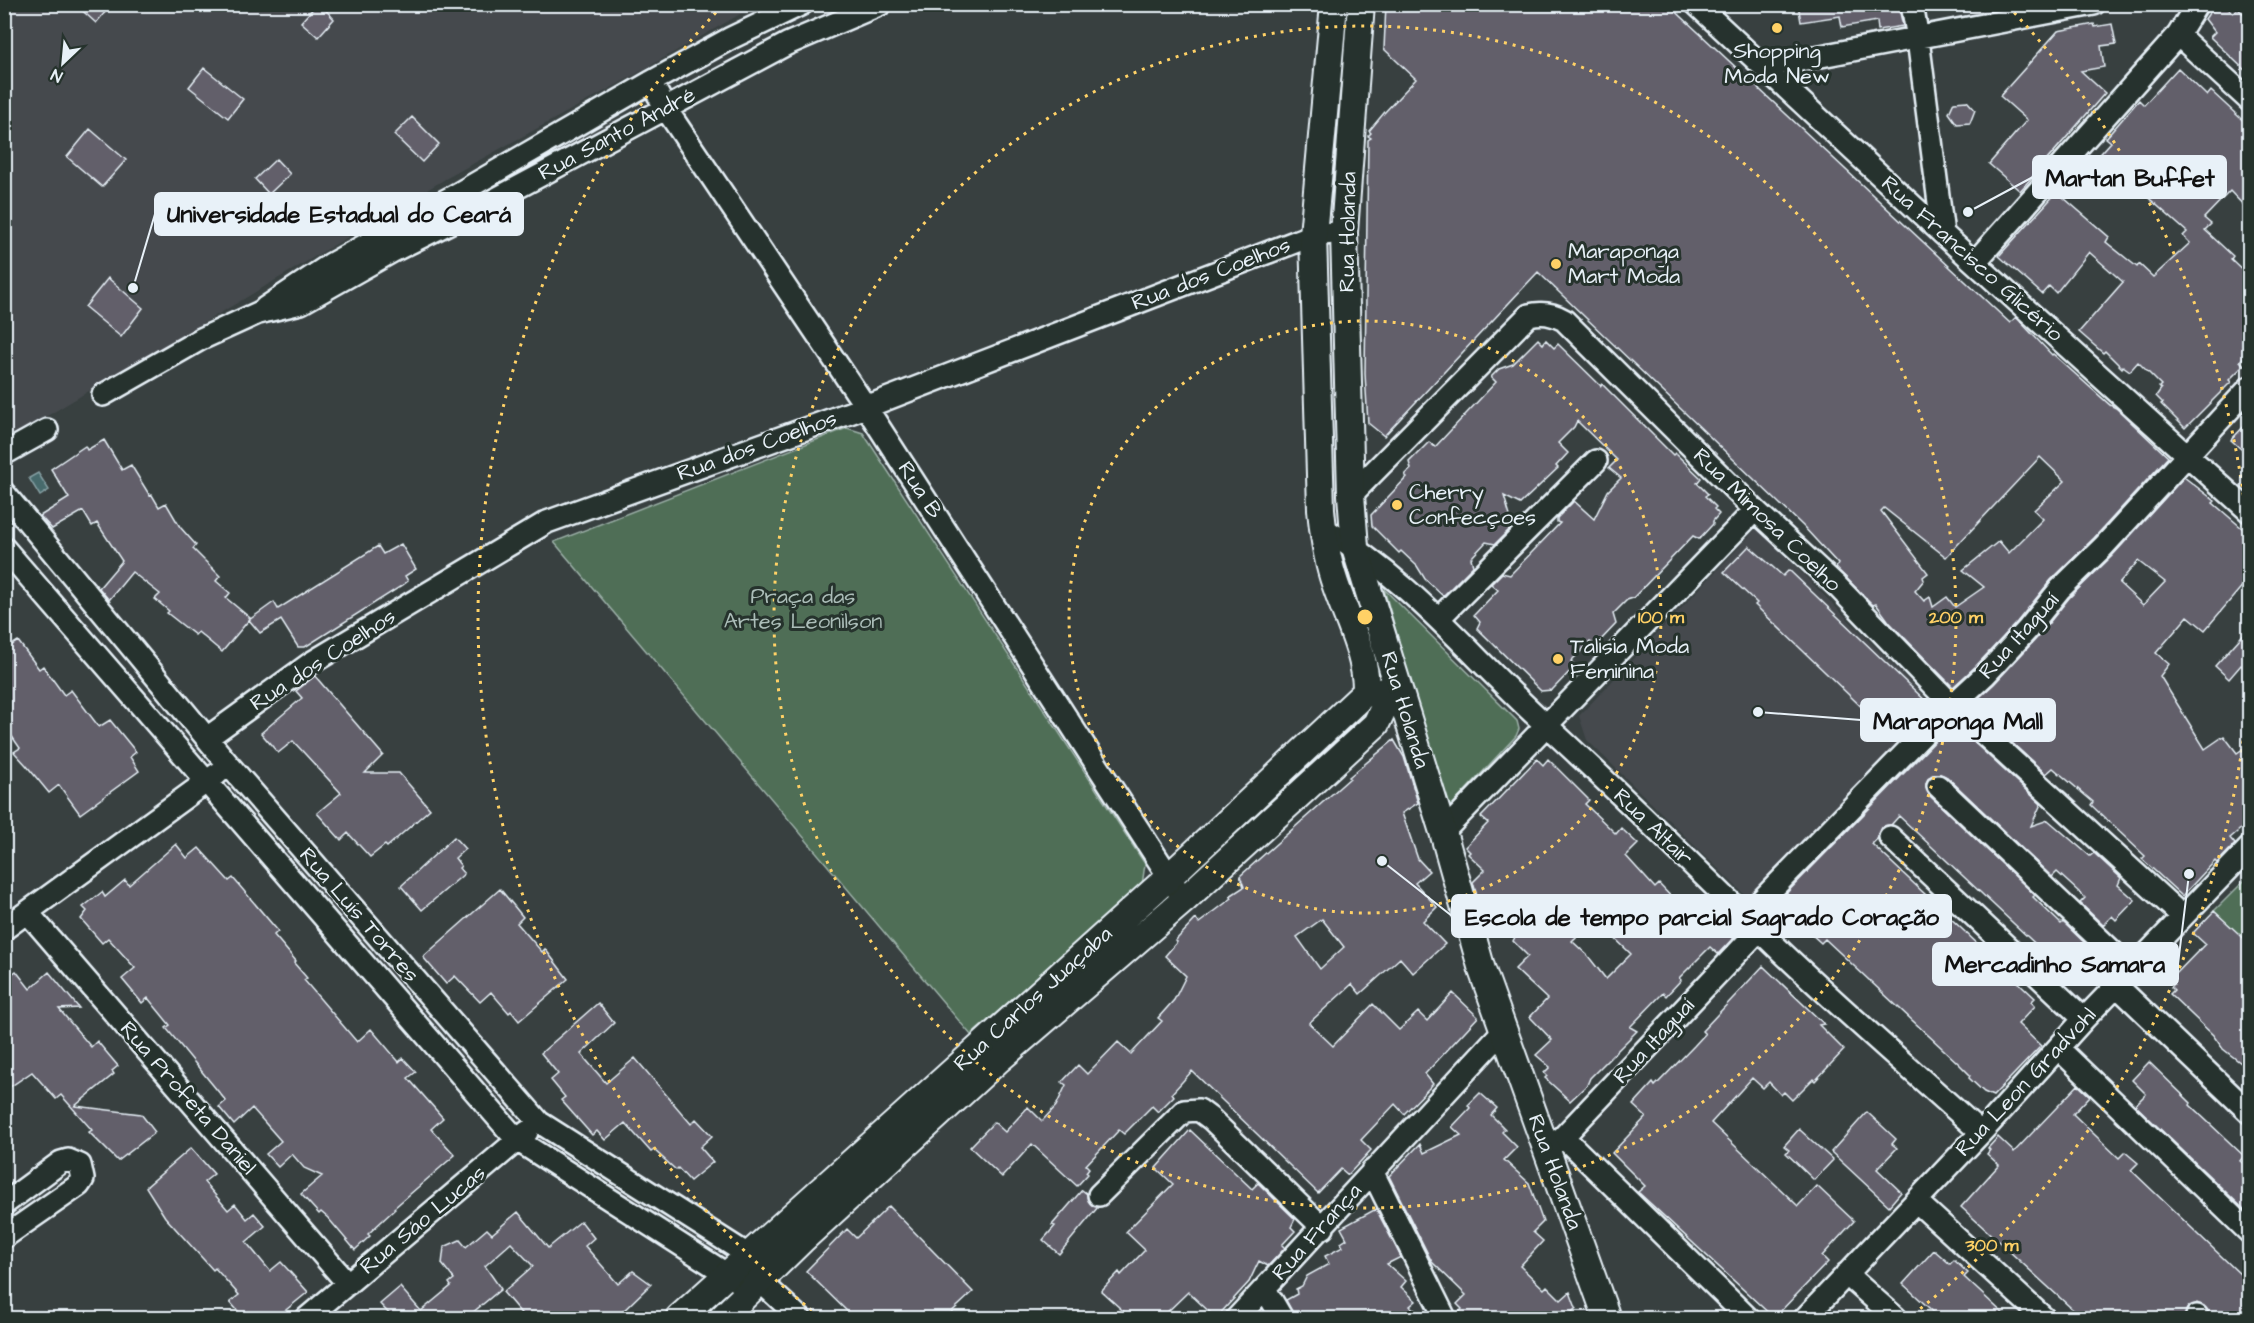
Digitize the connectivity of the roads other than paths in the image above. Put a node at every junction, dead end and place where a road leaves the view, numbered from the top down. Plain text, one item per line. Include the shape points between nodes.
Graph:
1 (802, 4) edge
2 (881, 4) edge
3 (1334, 4) edge
4 (1361, 4) edge
5 (1696, 4) edge
6 (1912, 4) edge
7 (2094, 4) edge
8 (2197, 4) edge
9 (2178, 34) junction
10 (1918, 39) junction
11 (1763, 67) junction
12 (651, 82) junction
13 (2250, 101) edge
14 (666, 109) junction
15 (1344, 232) junction
16 (1943, 234) junction
17 (1312, 235) junction
18 (1975, 262) junction
19 (258, 313) junction
20 (2250, 387) edge
21 (103, 395) dead end
22 (866, 407) junction
23 (47, 430) dead end
24 (4, 454) edge
25 (2187, 455) junction
26 (1596, 461) dead end
27 (4, 494) edge
28 (1351, 495) junction
29 (1755, 510) junction
30 (2250, 512) edge
31 (1323, 528) junction
32 (1355, 547) junction
33 (4, 548) edge
34 (1439, 618) junction
35 (1388, 692) junction
36 (1953, 706) junction
37 (1546, 725) junction
38 (207, 738) junction
39 (228, 764) junction
40 (208, 782) junction
41 (1938, 786) dead end
42 (1443, 832) junction
43 (1890, 837) dead end
44 (2250, 847) edge
45 (1170, 876) junction
46 (1184, 900) junction
47 (28, 913) junction
48 (2182, 916) junction
49 (1752, 923) junction
50 (4, 929) edge
51 (2132, 970) junction
52 (2116, 985) junction
53 (2084, 1019) junction
54 (1503, 1031) junction
55 (2058, 1048) junction
56 (2250, 1113) edge
57 (539, 1122) junction
58 (1980, 1132) junction
59 (517, 1140) junction
60 (1555, 1143) junction
61 (1372, 1171) junction
62 (1099, 1195) dead end
63 (1916, 1201) junction
64 (4, 1204) edge
65 (1323, 1228) junction
66 (2250, 1233) edge
67 (4, 1237) edge
68 (748, 1255) junction
69 (727, 1274) junction
70 (1846, 1274) junction
71 (761, 1282) junction
72 (348, 1284) junction
73 (1265, 1289) junction
74 (307, 1318) edge
75 (679, 1318) edge
76 (723, 1318) edge
77 (800, 1318) edge
78 (1237, 1318) edge
79 (1282, 1318) edge
80 (1445, 1318) edge
81 (1607, 1318) edge
82 (1748, 1318) edge
83 (1805, 1318) edge
84 (1896, 1318) edge
85 (2044, 1318) edge

1 - 12 street, Rua Santo André
2 - 14 street, Rua Santo André via 787,44
3 - 17 street, Rua Holanda
4 - 15 street, Rua Holanda
5 - 11 street, Rua Francisco Glicério
6 - 10 street
7 - 10 street
8 - 9 street
9 - 13 street
9 - 18 street
10 - 11 street
10 - 16 street
11 - 16 street, Rua Francisco Glicério
12 - 14 street, Rua B
12 - 19 street, Rua Santo André via 330,264
14 - 19 street, Rua Santo André via 301,303
14 - 22 street, Rua B
15 - 17 street, Rua dos Coelhos
15 - 28 street, Rua Holanda
16 - 18 street, Rua Francisco Glicério
17 - 22 street, Rua dos Coelhos
17 - 31 street, Rua Holanda
18 - 25 street, Rua Francisco Glicério
19 - 21 street, Rua Santo André via 201,339
20 - 25 street, Rua Itaguaí
22 - 38 street, Rua dos Coelhos via 548,522 311,663
22 - 45 street, Rua B
23 - 24 street
25 - 30 street, Rua Francisco Glicério
25 - 36 street, Rua Itaguaí
26 - 34 street
27 - 38 street, Rua Luís Torres
28 - 29 street, Rua Mimosa Coelho via 1529,315 1546,313 1564,320
28 - 32 street, Rua Holanda
29 - 36 street, Rua Mimosa Coelho via 1837,586
29 - 37 street
31 - 32 street, Rua Altair
31 - 35 street, Rua Holanda via 1332,575 1365,669
32 - 34 street, Rua Altair
32 - 35 street, Rua Holanda
33 - 40 street, Rua Luís Torres
34 - 37 street, Rua Altair
35 - 42 street, Rua Holanda
35 - 45 street, Rua Carlos Juaçaba
35 - 46 street, Rua Carlos Juaçaba via 1376,724
36 - 48 street, Rua Mimosa Coelho
36 - 49 street, Rua Itaguaí
37 - 42 street
37 - 49 street, Rua Altair
38 - 39 street, Rua Luís Torres
39 - 40 street
39 - 57 street, Rua Luís Torres
40 - 47 street
40 - 59 street, Rua Luís Torres
41 - 51 street
42 - 54 street, Rua Holanda
43 - 53 street
44 - 48 street, Rua Leon Gradvohl
45 - 46 street, Rua B
45 - 68 street, Rua Carlos Juaçaba
46 - 71 street, Rua Carlos Juaçaba via 997,1061 802,1239
47 - 50 street
47 - 72 street, Rua Profeta Daniel
48 - 51 street, Rua Leon Gradvohl
49 - 58 street, Rua Altair
49 - 60 street, Rua Itaguaí
51 - 52 street, Rua Leon Gradvohl
52 - 53 street, Rua Leon Gradvohl
52 - 56 street
53 - 55 street, Rua Leon Gradvohl
54 - 60 street, Rua Holanda
54 - 61 street, Rua França
55 - 58 street, Rua Leon Gradvohl
55 - 66 street
57 - 59 street, Rua Sáo Lucas
57 - 68 street, Rua Luís Torres
58 - 63 street, Rua Leon Gradvohl
59 - 69 street, Rua Luís Torres
59 - 72 street, Rua Sáo Lucas
60 - 81 street, Rua Holanda
60 - 82 street
61 - 65 street, Rua França
61 - 80 street, Rua França
62 - 65 street via 1184,1111 1199,1110
63 - 70 street, Rua Leon Gradvohl
63 - 85 street
64 - 67 street via 61,1162 68,1160 80,1165 83,1179 79,1185
65 - 73 street, Rua França
68 - 69 street, Rua Carlos Juaçaba
68 - 71 street
69 - 71 street, Rua Luís Torres via 739,1282
69 - 75 street, Rua Carlos Juaçaba
70 - 83 street, Rua Leon Gradvohl
70 - 84 street
71 - 76 street, Rua Carlos Juaçaba
71 - 77 street
72 - 74 street, Rua Sáo Lucas
73 - 78 street, Rua França
73 - 79 street

